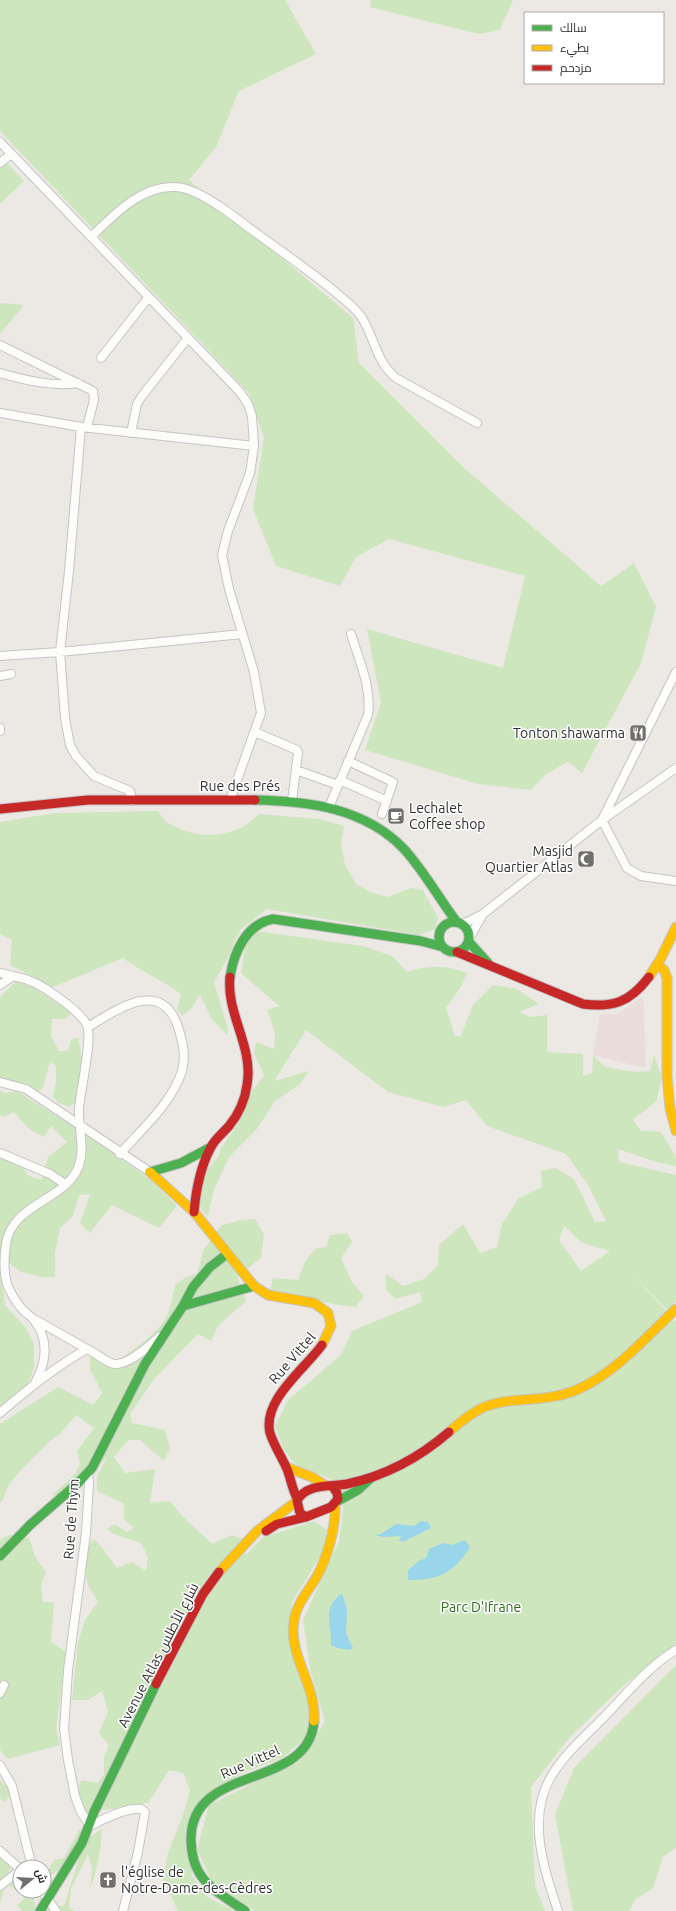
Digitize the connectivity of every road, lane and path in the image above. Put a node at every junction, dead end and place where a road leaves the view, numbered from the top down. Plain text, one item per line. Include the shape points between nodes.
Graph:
1 (0, 142) edge
2 (11, 154) junction
3 (0, 163) edge
4 (91, 237) junction
5 (148, 298) junction
6 (187, 339) junction
7 (0, 345) edge
8 (101, 358) dead end
9 (0, 373) edge
10 (78, 382) junction
11 (0, 413) edge
12 (477, 423) dead end
13 (84, 427) junction
14 (132, 432) junction
15 (254, 446) junction
16 (242, 634) junction
17 (351, 634) dead end
18 (60, 652) junction
19 (0, 656) edge
20 (676, 672) edge
21 (11, 674) dead end
22 (0, 676) edge
23 (255, 732) junction
24 (348, 761) junction
25 (676, 768) edge
26 (296, 770) junction
27 (339, 782) junction
28 (230, 800) junction
29 (132, 801) junction
30 (292, 801) junction
31 (387, 801) junction
32 (329, 807) junction
33 (0, 809) edge
34 (382, 814) dead end
35 (602, 820) junction
36 (676, 881) edge
37 (441, 902) junction
38 (483, 914) junction
39 (460, 922) junction
40 (676, 927) edge
41 (442, 928) junction
42 (469, 940) junction
43 (421, 941) junction
44 (442, 947) junction
45 (457, 952) junction
46 (657, 965) junction
47 (492, 966) junction
48 (0, 973) edge
49 (13, 976) junction
50 (0, 986) edge
51 (88, 1027) junction
52 (0, 1082) edge
53 (79, 1124) junction
54 (676, 1131) edge
55 (211, 1147) junction
56 (0, 1153) edge
57 (120, 1154) junction
58 (150, 1172) junction
59 (65, 1184) junction
60 (194, 1212) junction
61 (227, 1254) junction
62 (254, 1286) junction
63 (9, 1288) junction
64 (0, 1290) edge
65 (183, 1306) junction
66 (676, 1309) edge
67 (33, 1319) junction
68 (165, 1333) junction
69 (87, 1349) junction
70 (36, 1381) junction
71 (0, 1413) edge
72 (286, 1468) junction
73 (88, 1472) junction
74 (370, 1479) junction
75 (329, 1486) junction
76 (297, 1499) junction
77 (337, 1503) junction
78 (306, 1517) junction
79 (324, 1521) junction
80 (0, 1556) edge
81 (676, 1650) edge
82 (4, 1685) dead end
83 (0, 1693) edge
84 (0, 1765) edge
85 (90, 1826) junction
86 (0, 1851) edge
87 (30, 1859) edge
88 (12, 1862) edge
89 (12, 1876) edge
90 (52, 1884) edge
91 (0, 1886) edge
92 (43, 1899) edge
93 (47, 1899) edge
94 (40, 1911) edge
95 (56, 1911) edge
96 (123, 1911) edge
97 (245, 1911) edge
98 (558, 1911) edge

1 - 2 street
2 - 3 street
2 - 4 street
4 - 5 street
4 - 12 street via 122,208 139,197 157,189 174,187 191,190 214,203 326,284 352,307 366,327 380,361 396,378
5 - 6 street
5 - 8 street
6 - 14 street via 137,404
6 - 15 street via 240,392 248,404 252,416
7 - 10 street
9 - 10 street via 48,383
10 - 13 street via 89,388 94,395
11 - 13 street
13 - 14 street
13 - 18 street
14 - 15 street
15 - 16 street via 250,473 228,531 222,555
16 - 18 street
16 - 23 street via 259,698 260,713
17 - 24 street via 368,689 369,708
18 - 19 street
18 - 29 street via 65,718 70,745 94,776 130,791
20 - 35 street
21 - 22 street
23 - 26 street via 297,750
23 - 28 street
24 - 27 street
24 - 31 street via 392,781
25 - 35 street
26 - 27 street
26 - 30 street
27 - 31 street
27 - 32 street
28 - 29 street, Rue des Prés
28 - 30 street, Rue des Prés
29 - 33 street, Rue des Prés via 81,800
30 - 32 street, Rue des Prés
31 - 34 street
32 - 37 street, Rue des Prés via 354,816 392,837 412,858
35 - 36 street via 627,868 641,876
35 - 38 street
37 - 39 street, Rue des Prés
37 - 41 street, Rue des Prés
38 - 39 street
38 - 42 street
39 - 41 street
39 - 42 street via 466,927
40 - 46 street
41 - 43 street
41 - 44 street
42 - 45 street via 466,947
42 - 47 street
43 - 44 street
43 - 55 street via 273,919 257,922 250,928 237,954 230,986 246,1046 248,1080 234,1120
44 - 45 street
45 - 47 street
46 - 47 street via 638,992 629,999 612,1006 595,1007
46 - 54 street via 664,970 667,979 667,1061 672,1121
48 - 49 street
49 - 50 street
49 - 51 street via 35,982 53,993 72,1008
51 - 53 street
51 - 57 street via 127,1004 138,1001 158,1002 173,1015 183,1043 182,1072 171,1093
52 - 53 street via 26,1089
53 - 57 street
53 - 59 street via 82,1144 79,1166
55 - 58 street via 181,1162
55 - 60 street via 199,1179
56 - 59 street via 50,1174
57 - 58 street
58 - 60 street, Rue Vittel
59 - 63 street via 24,1214 8,1234 4,1258
60 - 61 street, Rue Vittel
61 - 62 street, Rue Vittel
61 - 65 street, Rue de Thym via 210,1267 193,1287
62 - 65 street
62 - 72 street, Rue Vittel via 268,1295 297,1298 320,1306 327,1313 331,1326 330,1335 321,1349 277,1397 269,1413 270,1434
63 - 64 street
63 - 67 street via 25,1312
65 - 68 street, Rue de Thym
66 - 74 street via 594,1382 579,1390 547,1400 513,1402 474,1411 424,1451
67 - 69 street
67 - 70 street via 46,1351 44,1366
68 - 69 street via 137,1355 117,1364 112,1364
68 - 73 street, Rue de Thym via 145,1364
69 - 70 street
70 - 71 street
72 - 75 street
72 - 76 street, Rue Vittel
73 - 80 street
73 - 85 street, Rue de Thym via 86,1533 68,1670 64,1729 75,1796 80,1812
74 - 75 street, Avenue Atlas شارع الأطلس
74 - 77 street, Avenue Atlas شارع الأطلس
75 - 76 street, Avenue Atlas شارع الأطلس via 307,1492
75 - 77 street via 337,1492
76 - 78 street, Rue Vittel via 300,1513
76 - 85 street, Avenue Atlas شارع الأطلس via 257,1531 217,1574 203,1594 171,1653 94,1812
77 - 79 street, Avenue Atlas شارع الأطلس
77 - 79 street, Rue Vittel
78 - 79 street, Avenue Atlas شارع الأطلس
78 - 85 street, Avenue Atlas شارع الأطلس via 277,1524 268,1529 237,1558 214,1585
79 - 97 street, Rue Vittel via 327,1553 294,1619 298,1655 314,1702 316,1715 312,1733 304,1748 289,1761 225,1788 208,1798 198,1809 192,1826 191,1846 199,1876 210,1889
81 - 98 street via 620,1700 559,1765 546,1786 542,1798 539,1829 544,1866
82 - 83 street
84 - 87 street via 12,1786
85 - 90 street, Avenue Atlas شارع الأطلس via 82,1843
85 - 96 street via 107,1817 133,1809 145,1812
86 - 88 street
89 - 91 street
92 - 94 street, Avenue Atlas شارع الأطلس
93 - 95 street

